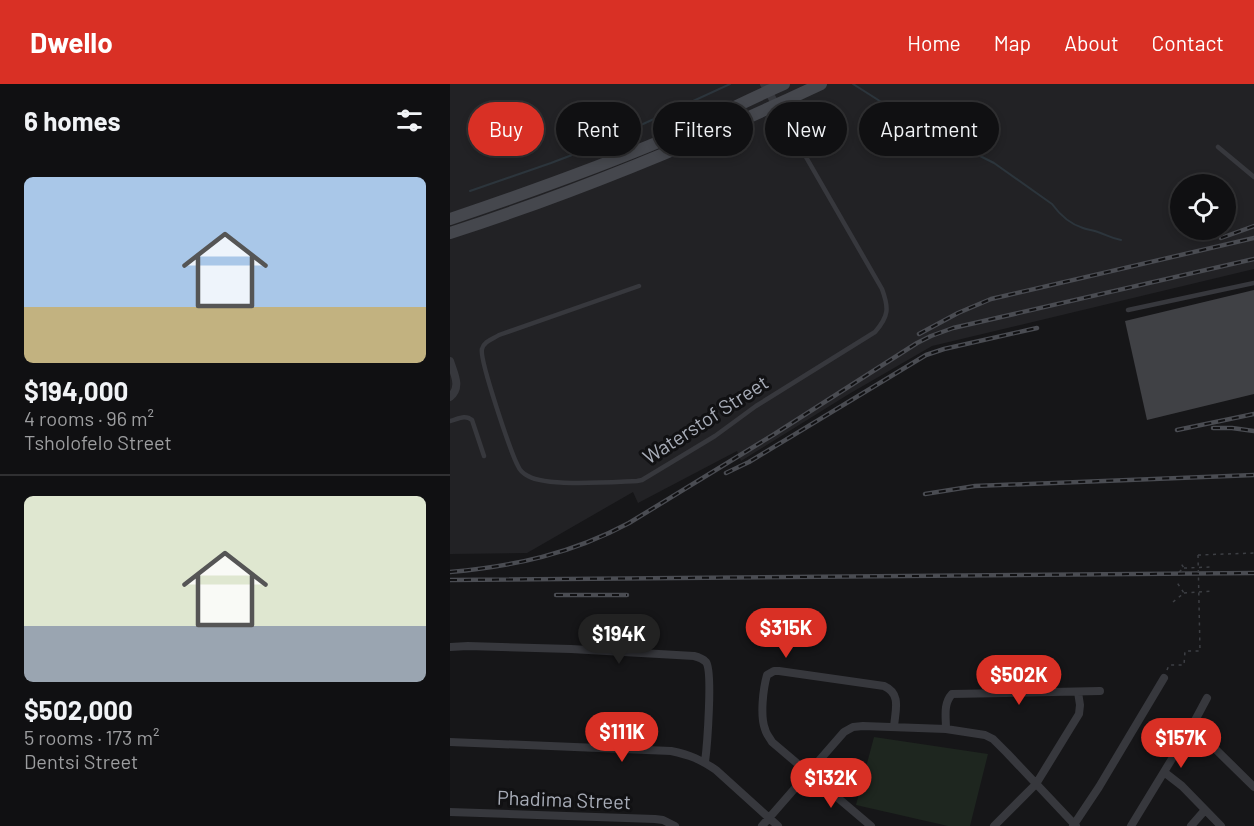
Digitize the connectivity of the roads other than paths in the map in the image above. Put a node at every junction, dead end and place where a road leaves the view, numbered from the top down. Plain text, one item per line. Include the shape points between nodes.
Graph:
1 (784, 84) edge
2 (821, 84) edge
3 (766, 88) edge
4 (774, 102) edge
5 (782, 102) edge
6 (765, 110) edge
7 (1218, 147) dead end
8 (805, 156) edge
9 (1254, 177) edge
10 (450, 219) edge
11 (450, 233) edge
12 (1254, 283) edge
13 (639, 286) dead end
14 (1128, 309) dead end
15 (450, 361) edge
16 (450, 397) edge
17 (450, 421) edge
18 (484, 456) dead end
19 (450, 647) edge
20 (1164, 678) road end
21 (1100, 691) dead end
22 (1078, 692) junction
23 (1207, 698) dead end
24 (1192, 726) junction
25 (894, 727) junction
26 (946, 729) junction
27 (450, 742) edge
28 (705, 762) junction
29 (808, 772) junction
30 (1164, 772) junction
31 (1036, 784) junction
32 (1254, 787) edge
33 (1205, 810) junction
34 (450, 812) edge
35 (769, 819) junction
36 (675, 826) edge
37 (762, 826) edge
38 (778, 826) edge
39 (871, 826) edge
40 (994, 826) edge
41 (1075, 826) edge
42 (1131, 826) edge
43 (1191, 826) edge
44 (1221, 826) edge

1 - 3 main road
2 - 5 main road
3 - 4 street, Waterstof Street
3 - 10 main road via 670,137
6 - 11 main road via 622,171
7 - 9 lane
8 - 13 lane, Waterstof Street via 882,289 887,310 875,332 642,480 568,483 538,481 526,475 518,466 501,421 484,367 482,347 499,335
12 - 14 lane
15 - 16 street via 457,388
17 - 18 lane via 463,417 472,420
19 - 28 street via 571,649 700,658 706,662 709,676
20 - 41 street
21 - 22 street
22 - 26 street via 952,694 946,704
22 - 31 street via 1078,714
23 - 24 street
24 - 30 street
24 - 32 street
25 - 26 street
25 - 29 street via 853,727
25 - 29 street via 896,704 891,689 778,671 770,673 765,680 763,701 765,730 772,742
26 - 31 street via 993,739
27 - 28 street via 671,751
28 - 35 street
29 - 35 street
29 - 39 street
30 - 33 street
30 - 42 street
31 - 40 street
31 - 41 street
33 - 43 street
33 - 44 street
34 - 36 street, Phadima Street via 655,819
35 - 37 street
35 - 38 street

